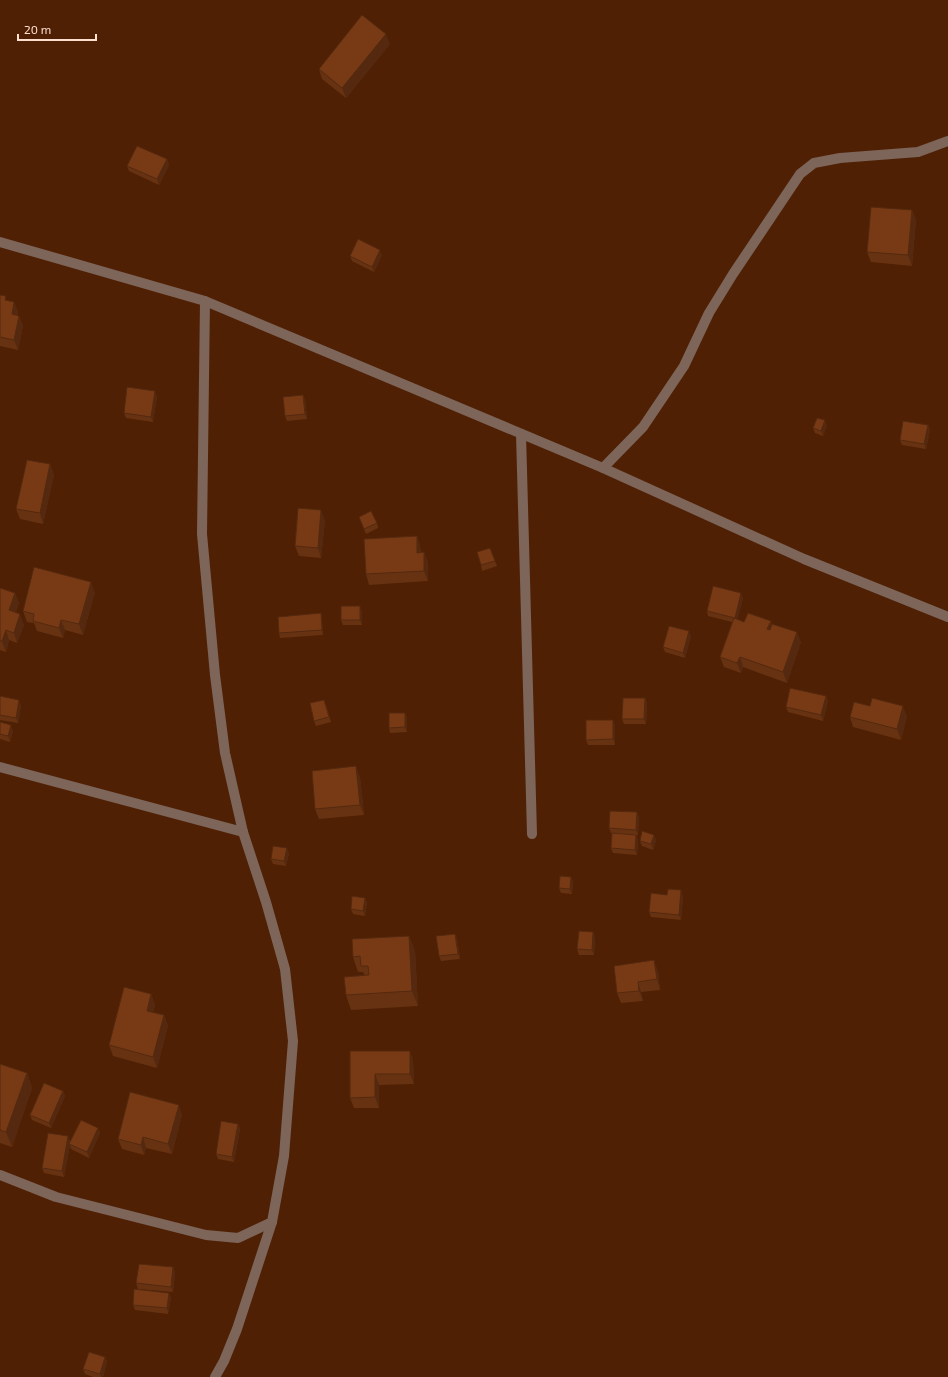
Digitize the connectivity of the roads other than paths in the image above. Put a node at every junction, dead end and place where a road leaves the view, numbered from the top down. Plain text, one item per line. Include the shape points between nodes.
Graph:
1 (948, 142) edge
2 (0, 242) edge
3 (205, 301) junction
4 (520, 434) junction
5 (603, 468) junction
6 (948, 617) edge
7 (0, 767) edge
8 (243, 832) junction
9 (532, 834) dead end
10 (0, 1175) edge
11 (272, 1222) junction
12 (215, 1377) edge

1 - 5 street via 918,152 840,158 814,163 800,174 709,313 684,366 643,427
2 - 3 street
3 - 4 street
3 - 8 street via 202,534 225,753
4 - 5 street
4 - 9 street
5 - 6 street via 804,559
7 - 8 street
8 - 11 street via 285,969 293,1041 284,1156
10 - 11 street via 56,1197 206,1235 238,1238
11 - 12 street via 237,1329

